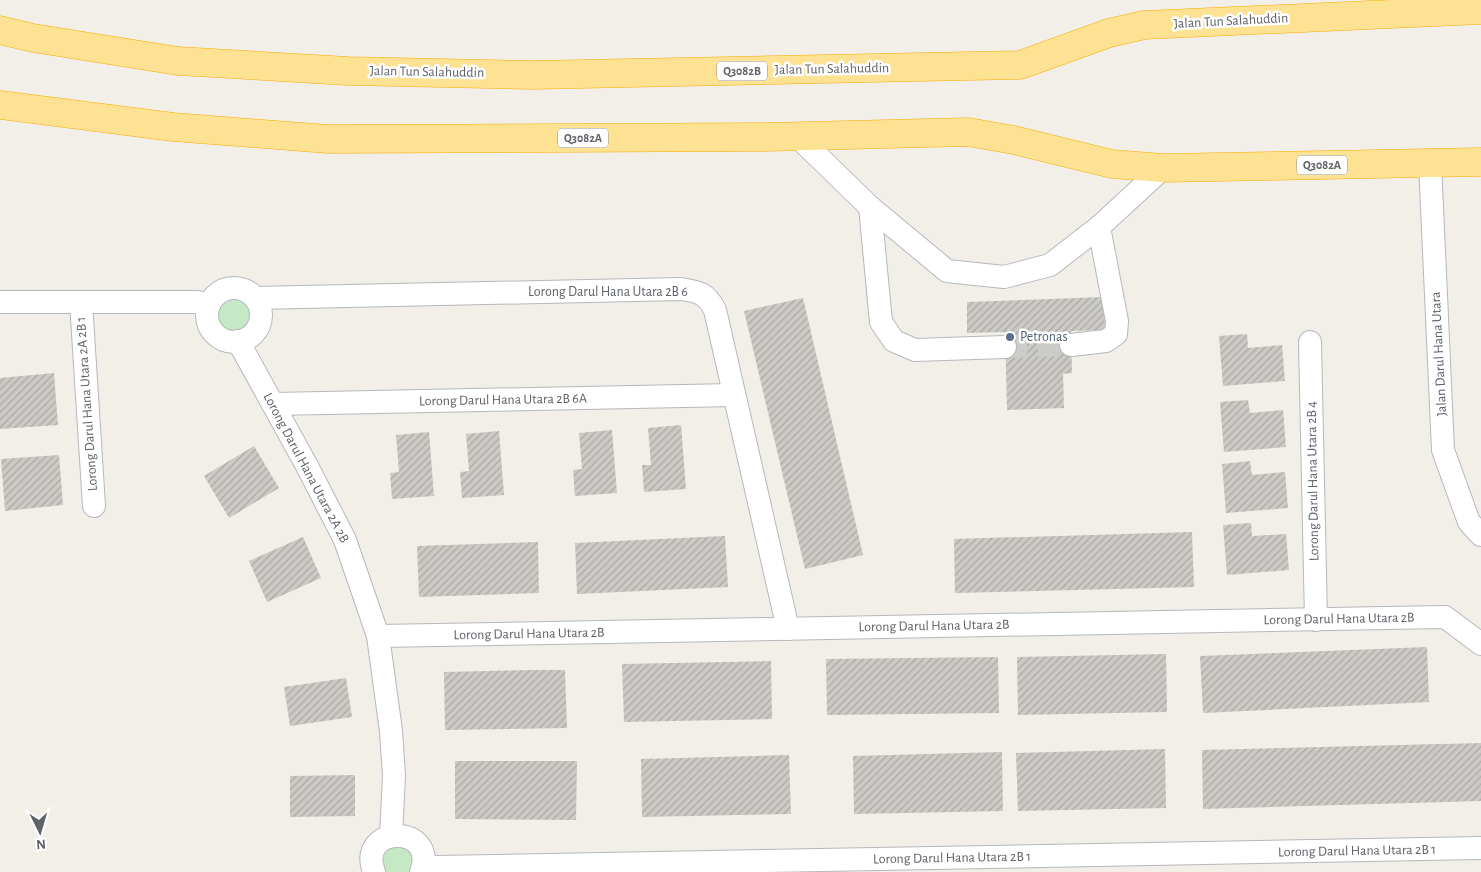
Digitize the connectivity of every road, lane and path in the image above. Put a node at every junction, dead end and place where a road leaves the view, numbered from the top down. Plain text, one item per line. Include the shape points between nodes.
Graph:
1 (1434, 6) edge
2 (1481, 10) edge
3 (0, 30) edge
4 (0, 106) edge
5 (798, 136) junction
6 (1481, 162) edge
7 (1430, 163) junction
8 (1163, 168) junction
9 (870, 207) junction
10 (1099, 227) junction
11 (255, 298) junction
12 (0, 302) edge
13 (81, 302) junction
14 (209, 305) junction
15 (238, 341) junction
16 (1310, 342) dead end
17 (1071, 344) tunnel mouth
18 (1005, 347) tunnel mouth
19 (734, 395) junction
20 (273, 404) junction
21 (94, 506) dead end
22 (1481, 535) edge
23 (1316, 620) junction
24 (788, 629) junction
25 (378, 636) junction
26 (1481, 644) edge
27 (391, 836) junction
28 (1481, 848) edge
29 (422, 869) edge
30 (374, 872) edge

1 - 2 highway, Jalan Tun Salahuddin / Q3082B
1 - 3 highway, Jalan Tun Salahuddin / Q3082B via 1144,25 1109,33 1020,65 543,75 348,71 178,61
4 - 5 highway, Q3082A via 173,127 328,139
5 - 8 highway, Q3082A via 968,132 1112,164
5 - 9 street
6 - 7 highway, Q3082A
7 - 8 highway, Q3082A
7 - 22 street, Jalan Darul Hana Utara via 1443,450 1469,522
8 - 10 street
9 - 10 street via 948,271 1004,277 1050,265
9 - 18 street via 882,322 894,340 915,350
10 - 17 street via 1117,321 1116,334 1106,341
11 - 14 street via 248,292 230,288 214,297
11 - 15 street via 260,306 259,325 254,333
11 - 19 street, Lorong Darul Hana Utara 2B 6 via 681,289 698,292 709,299 715,310
12 - 13 street
13 - 14 street via 197,302
13 - 21 street, Lorong Darul Hana Utara 2A 2B 1
14 - 15 street via 209,323 213,331 228,341
15 - 20 street, Lorong Darul Hana Utara 2A 2B
16 - 23 street, Lorong Darul Hana Utara 2B 4
19 - 20 street, Lorong Darul Hana Utara 2B 6A
19 - 24 street, Lorong Darul Hana Utara 2B 6
20 - 25 street, Lorong Darul Hana Utara 2A 2B via 345,540
23 - 24 street, Lorong Darul Hana Utara 2B
23 - 26 street, Lorong Darul Hana Utara 2B via 1446,617
24 - 25 street, Lorong Darul Hana Utara 2B
25 - 27 street, Lorong Darul Hana Utara 2A 2B via 392,740
27 - 29 street via 409,837 416,842 424,858
27 - 30 street via 383,839 372,854
28 - 29 street, Lorong Darul Hana Utara 2B 1

